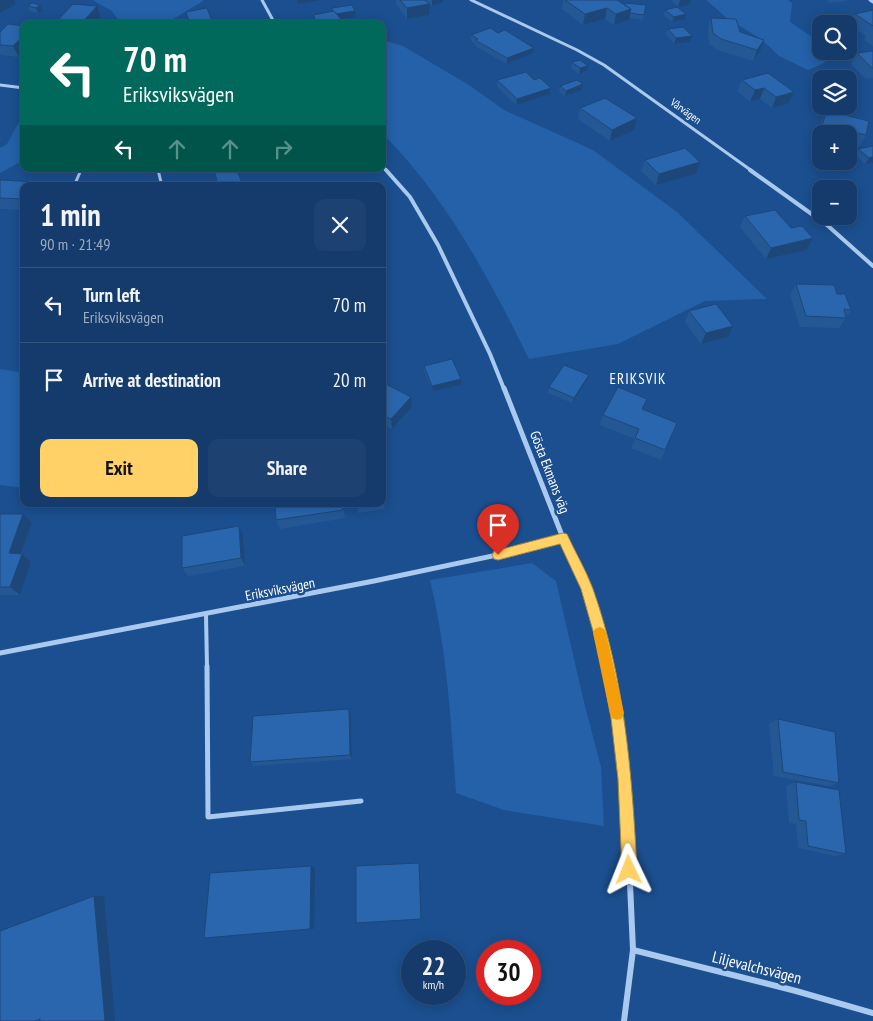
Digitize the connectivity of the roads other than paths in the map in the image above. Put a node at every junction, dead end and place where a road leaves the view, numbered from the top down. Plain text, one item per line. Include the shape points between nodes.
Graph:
1 (262, 0) edge
2 (471, 0) edge
3 (273, 20) edge
4 (0, 85) edge
5 (20, 88) edge
6 (386, 170) edge
7 (873, 266) edge
8 (563, 538) junction
9 (206, 615) junction
10 (0, 653) edge
11 (361, 801) dead end
12 (633, 950) junction
13 (873, 1013) edge
14 (624, 1021) edge

1 - 3 street
2 - 7 street, Vårvägen via 604,65 827,225
4 - 5 street
6 - 8 street, Gösta Ekmans väg via 410,196 438,245 490,354
8 - 9 street, Eriksviksvägen via 516,551
8 - 12 street, Gösta Ekmans väg via 587,589 618,718 625,779
9 - 10 street, Eriksviksvägen
9 - 11 lane via 208,817
12 - 13 street, Liljevalchsvägen
12 - 14 street, Gösta Ekmans väg

